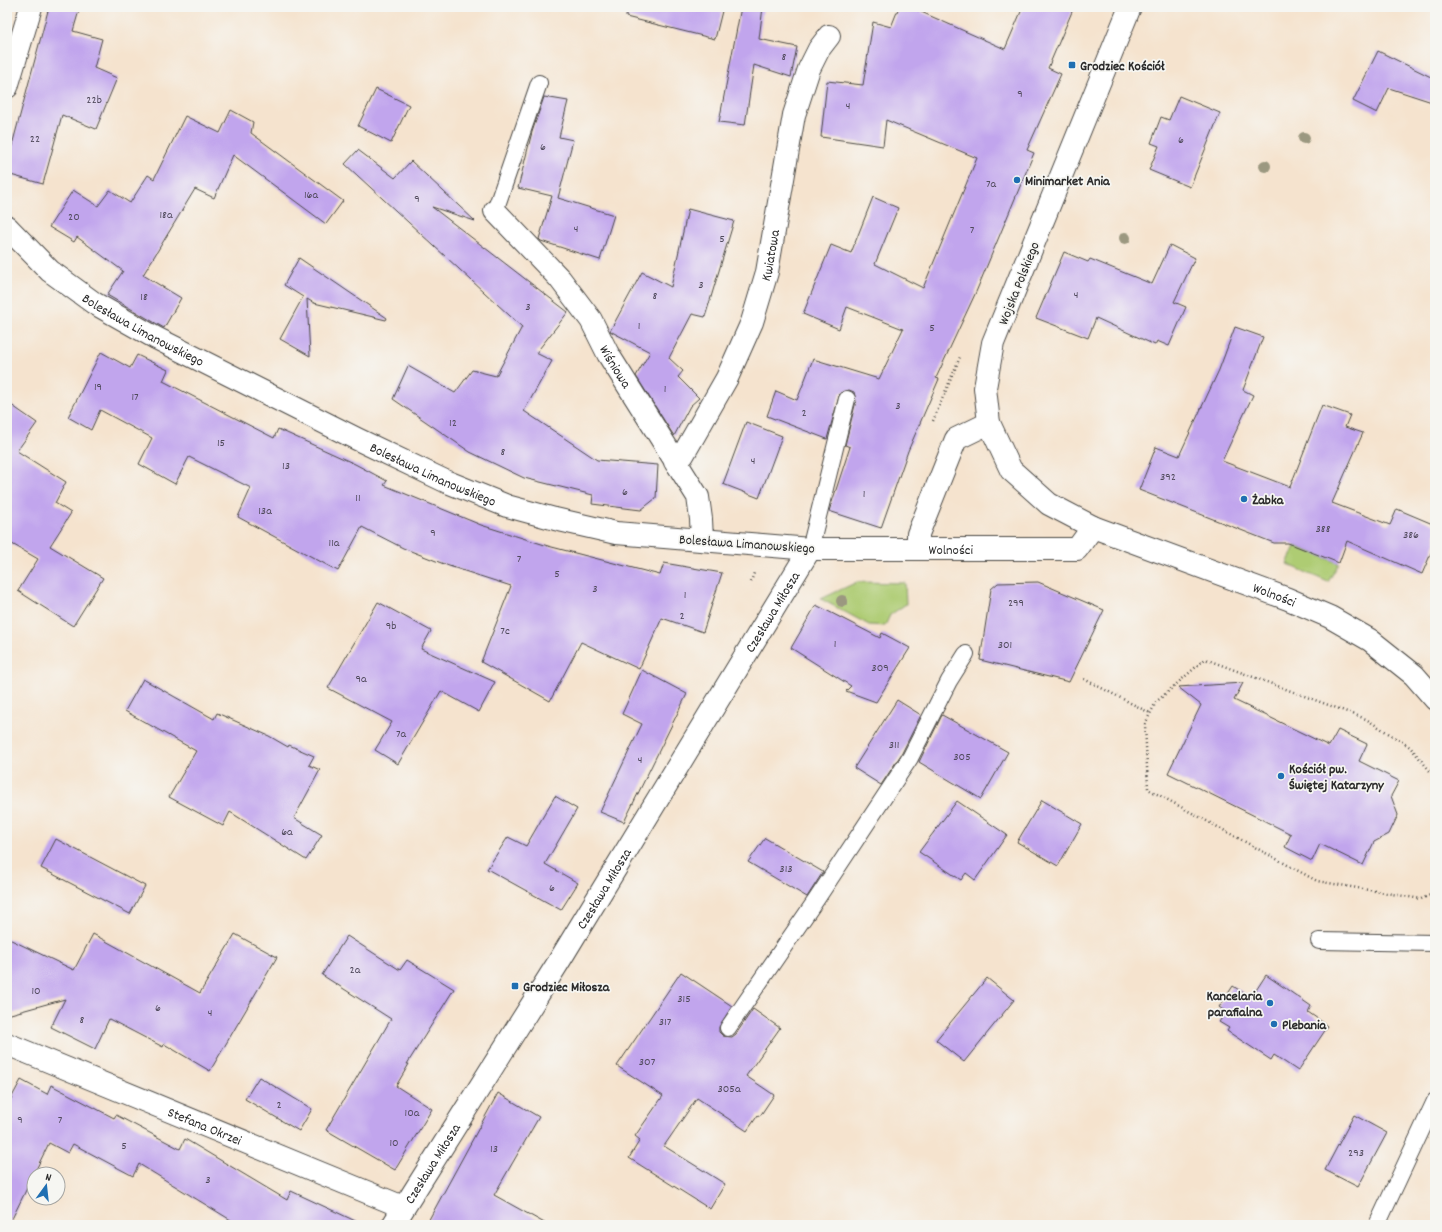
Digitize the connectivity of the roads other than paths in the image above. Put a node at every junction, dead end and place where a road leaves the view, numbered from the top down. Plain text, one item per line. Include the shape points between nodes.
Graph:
1 (31, 7) edge
2 (1130, 7) edge
3 (829, 36) dead end
4 (539, 83) dead end
5 (7, 87) edge
6 (495, 210) joint
7 (7, 227) edge
8 (847, 399) dead end
9 (989, 423) junction
10 (674, 462) junction
11 (1092, 528) junction
12 (702, 540) junction
13 (810, 549) junction
14 (918, 549) junction
15 (966, 654) dead end
16 (1435, 698) edge
17 (1319, 941) dead end
18 (1435, 943) edge
19 (728, 1028) dead end
20 (7, 1044) edge
21 (1435, 1101) edge
22 (398, 1216) edge
23 (1377, 1225) edge

1 - 5 street
2 - 9 street, Wojska Polskiego via 993,343 985,388
3 - 10 street, Kwiatowa via 809,69 794,115 767,272 752,322 728,378 683,455
4 - 6 lane
6 - 10 street, Wiśniowa via 574,296 591,320 608,354
7 - 12 street, Bolesława Limanowskiego via 50,271 94,303 194,357 445,481 507,506 555,519 616,533
8 - 13 lane
9 - 11 street, Wolności via 1011,470 1049,504
9 - 14 street via 956,439 918,534
10 - 12 street, Wiśniowa via 698,497
11 - 14 street, Wolności via 1077,549
11 - 16 street, Wolności via 1288,599 1330,617 1370,640 1414,675
12 - 13 street, Bolesława Limanowskiego
13 - 14 street, Bolesława Limanowskiego
13 - 22 street, Czesława Miłosza via 561,958
15 - 19 lane via 949,681 910,758
17 - 18 lane
20 - 22 street, Stefana Okrzei
21 - 23 lane

